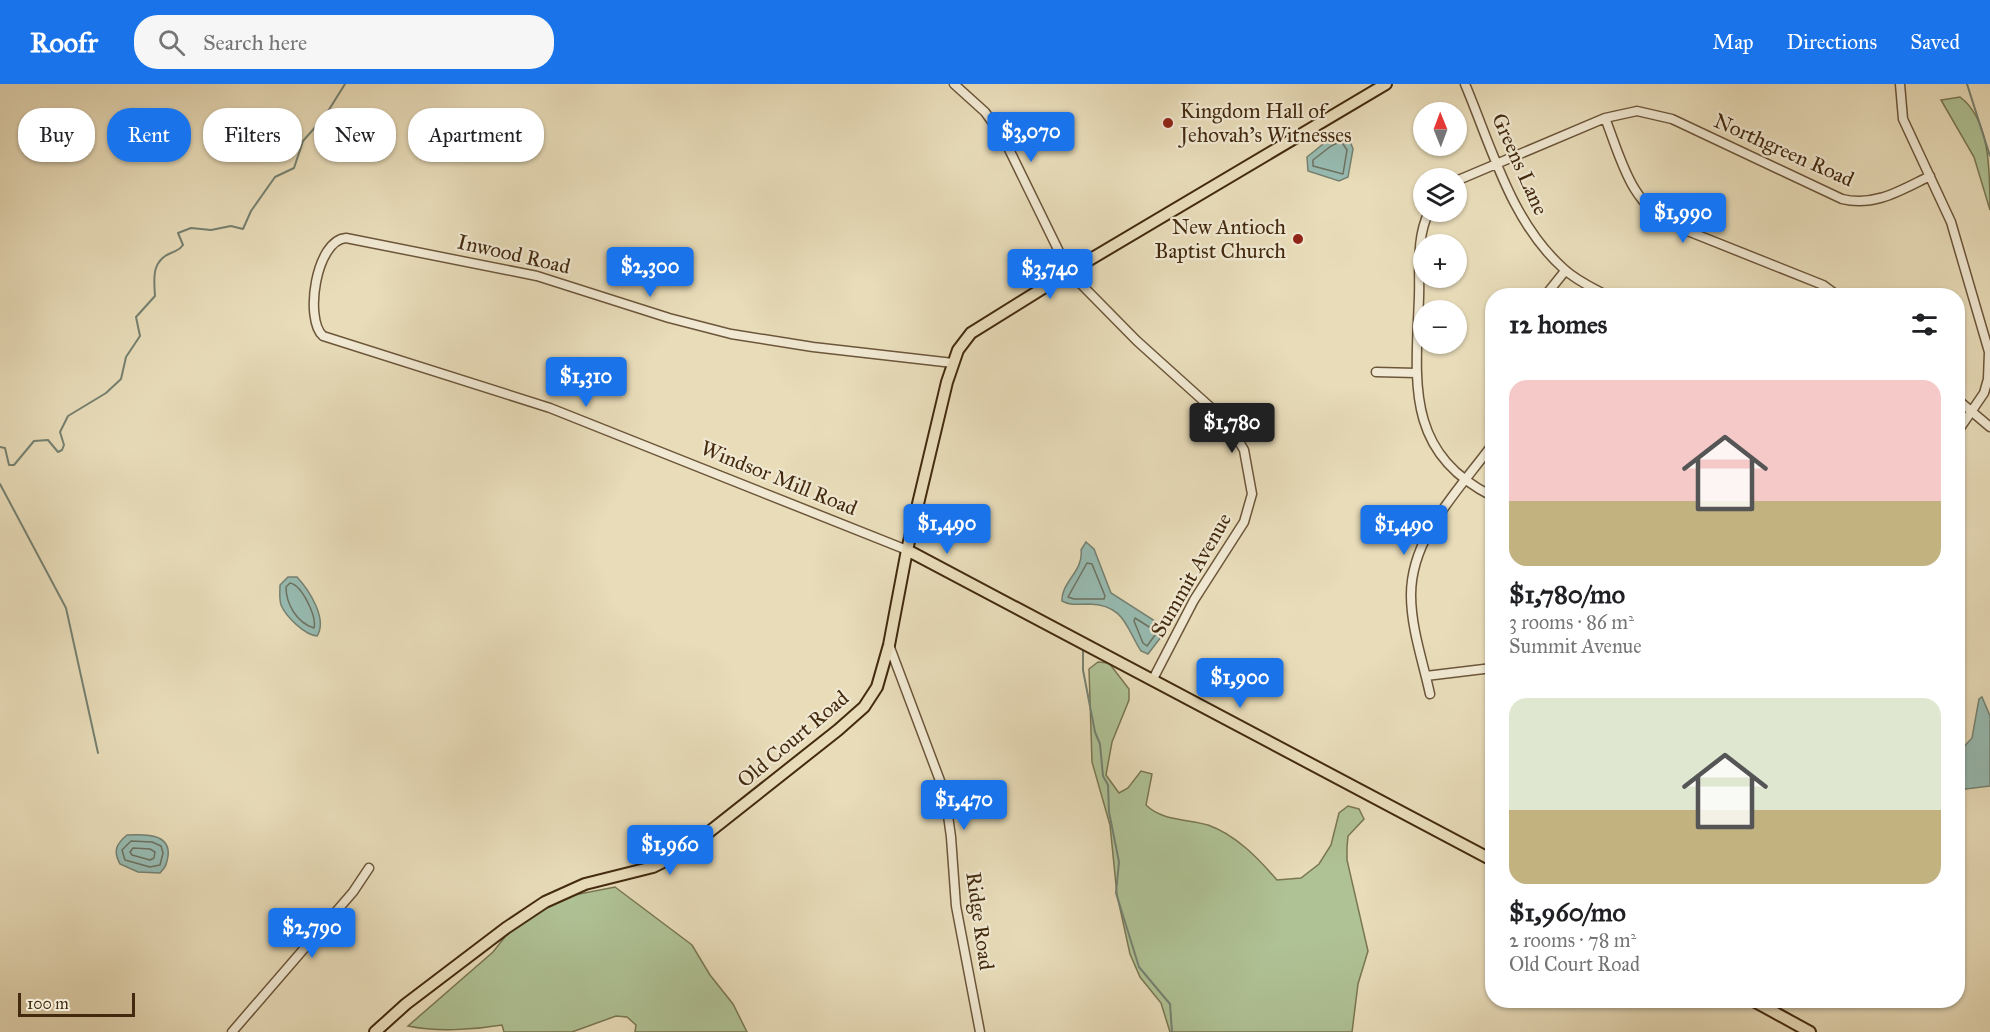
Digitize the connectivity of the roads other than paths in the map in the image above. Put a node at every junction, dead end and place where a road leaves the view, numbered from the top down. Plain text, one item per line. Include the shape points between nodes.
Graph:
1 (954, 84) edge
2 (1386, 84) edge
3 (1465, 84) edge
4 (1900, 84) edge
5 (1605, 118) junction
6 (1498, 162) junction
7 (1467, 176) edge
8 (1930, 176) junction
9 (1426, 222) edge
10 (346, 238) joint
11 (1565, 271) junction
12 (1069, 272) junction
13 (1551, 288) edge
14 (1594, 288) edge
15 (1826, 288) edge
16 (953, 363) junction
17 (1376, 372) dead end
18 (1416, 373) junction
19 (1965, 405) edge
20 (1973, 411) junction
21 (1965, 422) edge
22 (1990, 427) edge
23 (1485, 454) edge
24 (1466, 480) junction
25 (1485, 492) edge
26 (908, 550) junction
27 (889, 645) junction
28 (1485, 669) edge
29 (1426, 676) junction
30 (1153, 679) junction
31 (1430, 694) dead end
32 (1485, 856) edge
33 (369, 868) dead end
34 (1766, 1008) edge
35 (232, 1032) edge
36 (375, 1032) edge
37 (980, 1032) edge
38 (1810, 1032) edge

1 - 12 street, Summit Avenue via 985,112 1003,137
2 - 12 main road, Old Court Road
3 - 6 street, Greens Lane
4 - 8 street via 1903,118
5 - 6 street, Northgreen Road
5 - 8 street, Northgreen Road via 1637,111 1665,117 1853,202 1886,198
5 - 15 street via 1631,185 1653,213 1675,226
6 - 7 street, Northgreen Road
6 - 11 street, Greens Lane via 1521,216
8 - 20 street via 1951,222 1989,352 1988,379
9 - 18 street via 1422,234
10 - 16 street, Inwood Road via 537,276 731,334
10 - 26 street, Windsor Mill Road via 327,248 320,267 314,316 315,326 323,336 550,408
11 - 13 street
11 - 14 street, Greens Lane
12 - 16 main road, Old Court Road via 971,333
12 - 30 street, Summit Avenue via 1137,341 1228,423 1249,464 1252,494 1244,522 1194,600
16 - 26 main road, Old Court Road
17 - 18 street
18 - 24 street via 1416,395 1426,428 1442,456
19 - 20 street
20 - 21 street
20 - 22 street
23 - 24 street
24 - 25 street
24 - 29 street via 1424,540 1412,579 1413,615
26 - 27 main road, Old Court Road
26 - 30 main road, Windsor Mill Road
27 - 36 main road, Old Court Road via 877,687 855,716 702,839 654,867 585,884 545,902 424,990
27 - 37 street, Ridge Road via 945,794 956,906
28 - 29 street
29 - 31 street
30 - 32 main road, Windsor Mill Road
33 - 35 street via 353,892
34 - 38 main road

